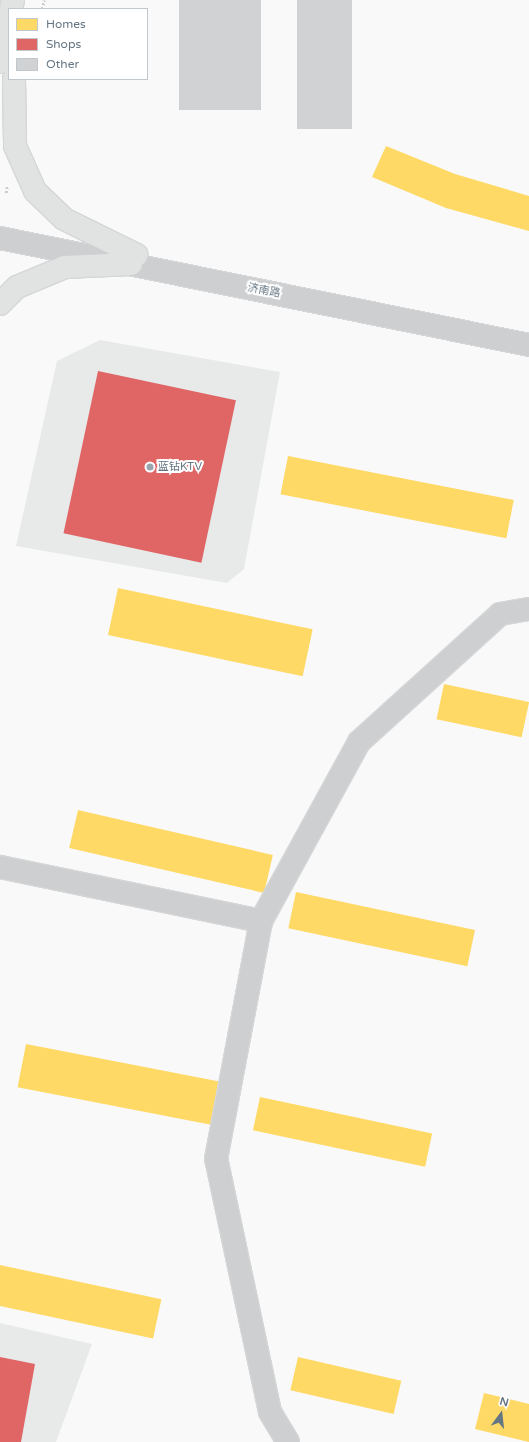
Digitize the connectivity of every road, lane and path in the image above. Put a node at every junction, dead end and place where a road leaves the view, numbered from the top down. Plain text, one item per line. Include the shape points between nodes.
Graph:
1 (8, 23) edge
2 (0, 62) edge
3 (14, 80) edge
4 (0, 229) edge
5 (0, 238) edge
6 (134, 260) junction
7 (0, 304) edge
8 (529, 334) edge
9 (529, 345) edge
10 (529, 609) edge
11 (0, 867) edge
12 (261, 921) junction
13 (288, 1442) edge

1 - 2 main road
3 - 6 main road via 15,146 35,191 64,219
4 - 6 street, 济南路 via 16,230
5 - 6 street, 济南路
6 - 7 main road via 65,267 17,287
6 - 8 street, 济南路
6 - 9 street, 济南路
10 - 12 street via 500,614 359,742
11 - 12 street
12 - 13 street via 216,1159 270,1412

